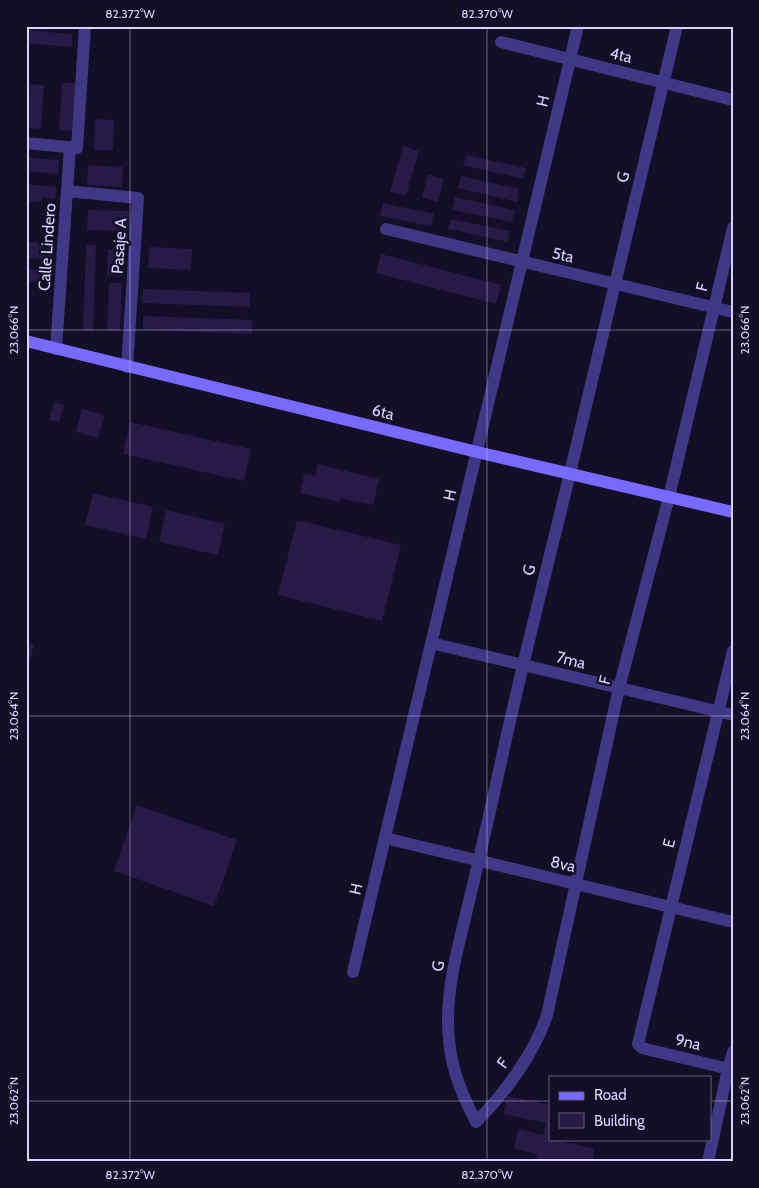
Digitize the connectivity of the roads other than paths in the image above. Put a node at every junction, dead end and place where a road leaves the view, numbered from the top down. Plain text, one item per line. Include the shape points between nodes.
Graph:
1 (85, 26) edge
2 (578, 26) edge
3 (677, 26) edge
4 (501, 42) dead end
5 (570, 59) junction
6 (663, 82) junction
7 (733, 100) edge
8 (26, 143) edge
9 (73, 147) junction
10 (67, 191) junction
11 (733, 228) edge
12 (386, 230) dead end
13 (522, 262) junction
14 (614, 284) junction
15 (714, 307) junction
16 (733, 312) edge
17 (26, 341) edge
18 (56, 349) junction
19 (127, 367) junction
20 (477, 452) junction
21 (570, 474) junction
22 (669, 497) junction
23 (733, 512) edge
24 (431, 642) junction
25 (733, 651) edge
26 (522, 664) junction
27 (619, 688) junction
28 (718, 712) junction
29 (733, 715) edge
30 (385, 838) junction
31 (479, 861) junction
32 (575, 884) junction
33 (671, 907) junction
34 (733, 922) edge
35 (353, 972) dead end
36 (638, 1044) joint
37 (733, 1052) edge
38 (730, 1069) edge
39 (476, 1122) joint
40 (708, 1162) edge

1 - 9 street, Calle Lindero
2 - 5 street, H
3 - 6 street, G
4 - 5 street, 4ta
5 - 6 street, 4ta
5 - 13 street, H
6 - 7 street, 4ta
6 - 14 street, G
8 - 9 street
9 - 10 street, Calle Lindero
10 - 18 street, Calle Lindero
10 - 19 street, Pasaje A via 138,198
11 - 15 street, F
12 - 13 street, 5ta
13 - 14 street, 5ta
13 - 20 street, H
14 - 15 street, 5ta
14 - 21 street, G
15 - 16 street, 5ta
15 - 22 street, F
17 - 18 main road, 6ta
18 - 19 main road, 6ta
19 - 20 main road, 6ta
20 - 21 main road, 6ta
20 - 24 street, H
21 - 22 main road, 6ta
21 - 26 street, G
22 - 23 main road, 6ta
22 - 27 street, F
24 - 26 street, 7ma
24 - 30 street, H
25 - 28 street, E
26 - 27 street, 7ma
26 - 31 street, G
27 - 28 street, 7ma
27 - 32 street, F
28 - 29 street, 7ma
28 - 33 street, E
30 - 31 street, 8va
30 - 35 street, H
31 - 32 street, 8va
31 - 39 street, G via 456,959 448,1019 454,1073
32 - 33 street, 8va
32 - 39 street, F via 541,1032 508,1084
33 - 34 street, 8va
33 - 36 street, E
36 - 38 street, 9na via 642,1048
37 - 38 street
38 - 40 street

